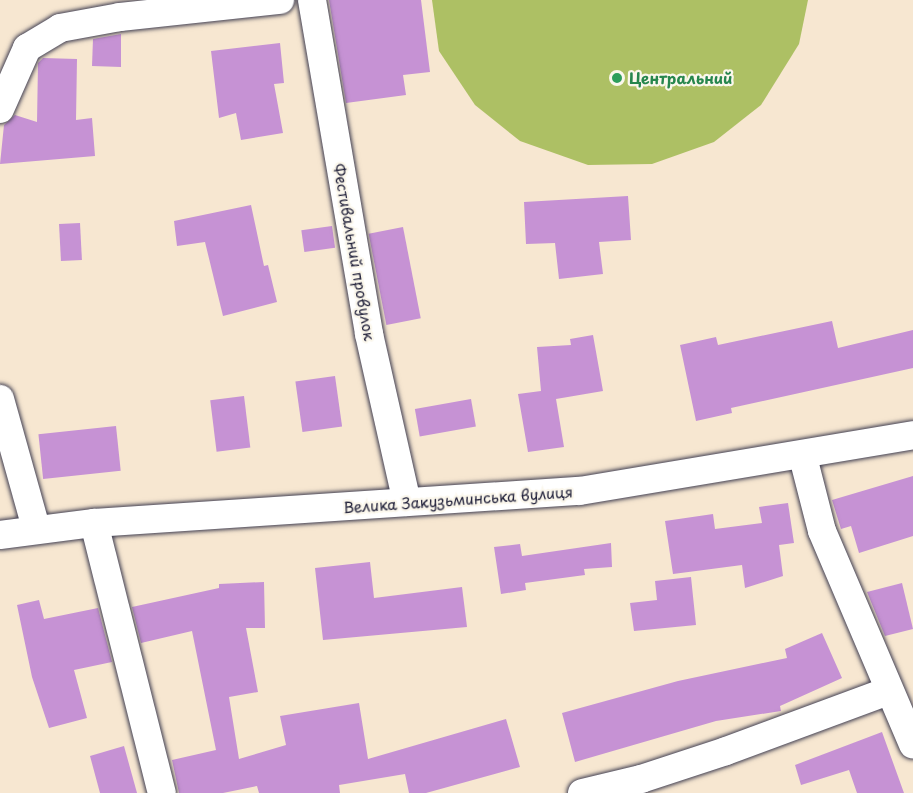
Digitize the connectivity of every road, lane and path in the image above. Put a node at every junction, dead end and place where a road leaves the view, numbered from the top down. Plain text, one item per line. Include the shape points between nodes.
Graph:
1 (280, 0) edge
2 (312, 0) edge
3 (0, 109) edge
4 (0, 399) edge
5 (913, 435) edge
6 (803, 457) junction
7 (407, 502) junction
8 (94, 523) junction
9 (36, 528) junction
10 (0, 534) edge
11 (888, 691) junction
12 (913, 744) edge
13 (162, 793) edge
14 (582, 793) edge

1 - 3 street via 120,17 60,28 27,48
2 - 7 street, Фестивальний провулок via 369,334
4 - 9 street
5 - 6 street, Велика Закузьминська вулиця
6 - 7 street, Велика Закузьминська вулиця via 580,491
6 - 11 street via 822,531
7 - 8 street, Велика Закузьминська вулиця
8 - 9 street, Велика Закузьминська вулиця
8 - 13 street
9 - 10 street, Велика Закузьминська вулиця
11 - 12 street
11 - 14 street via 716,755

